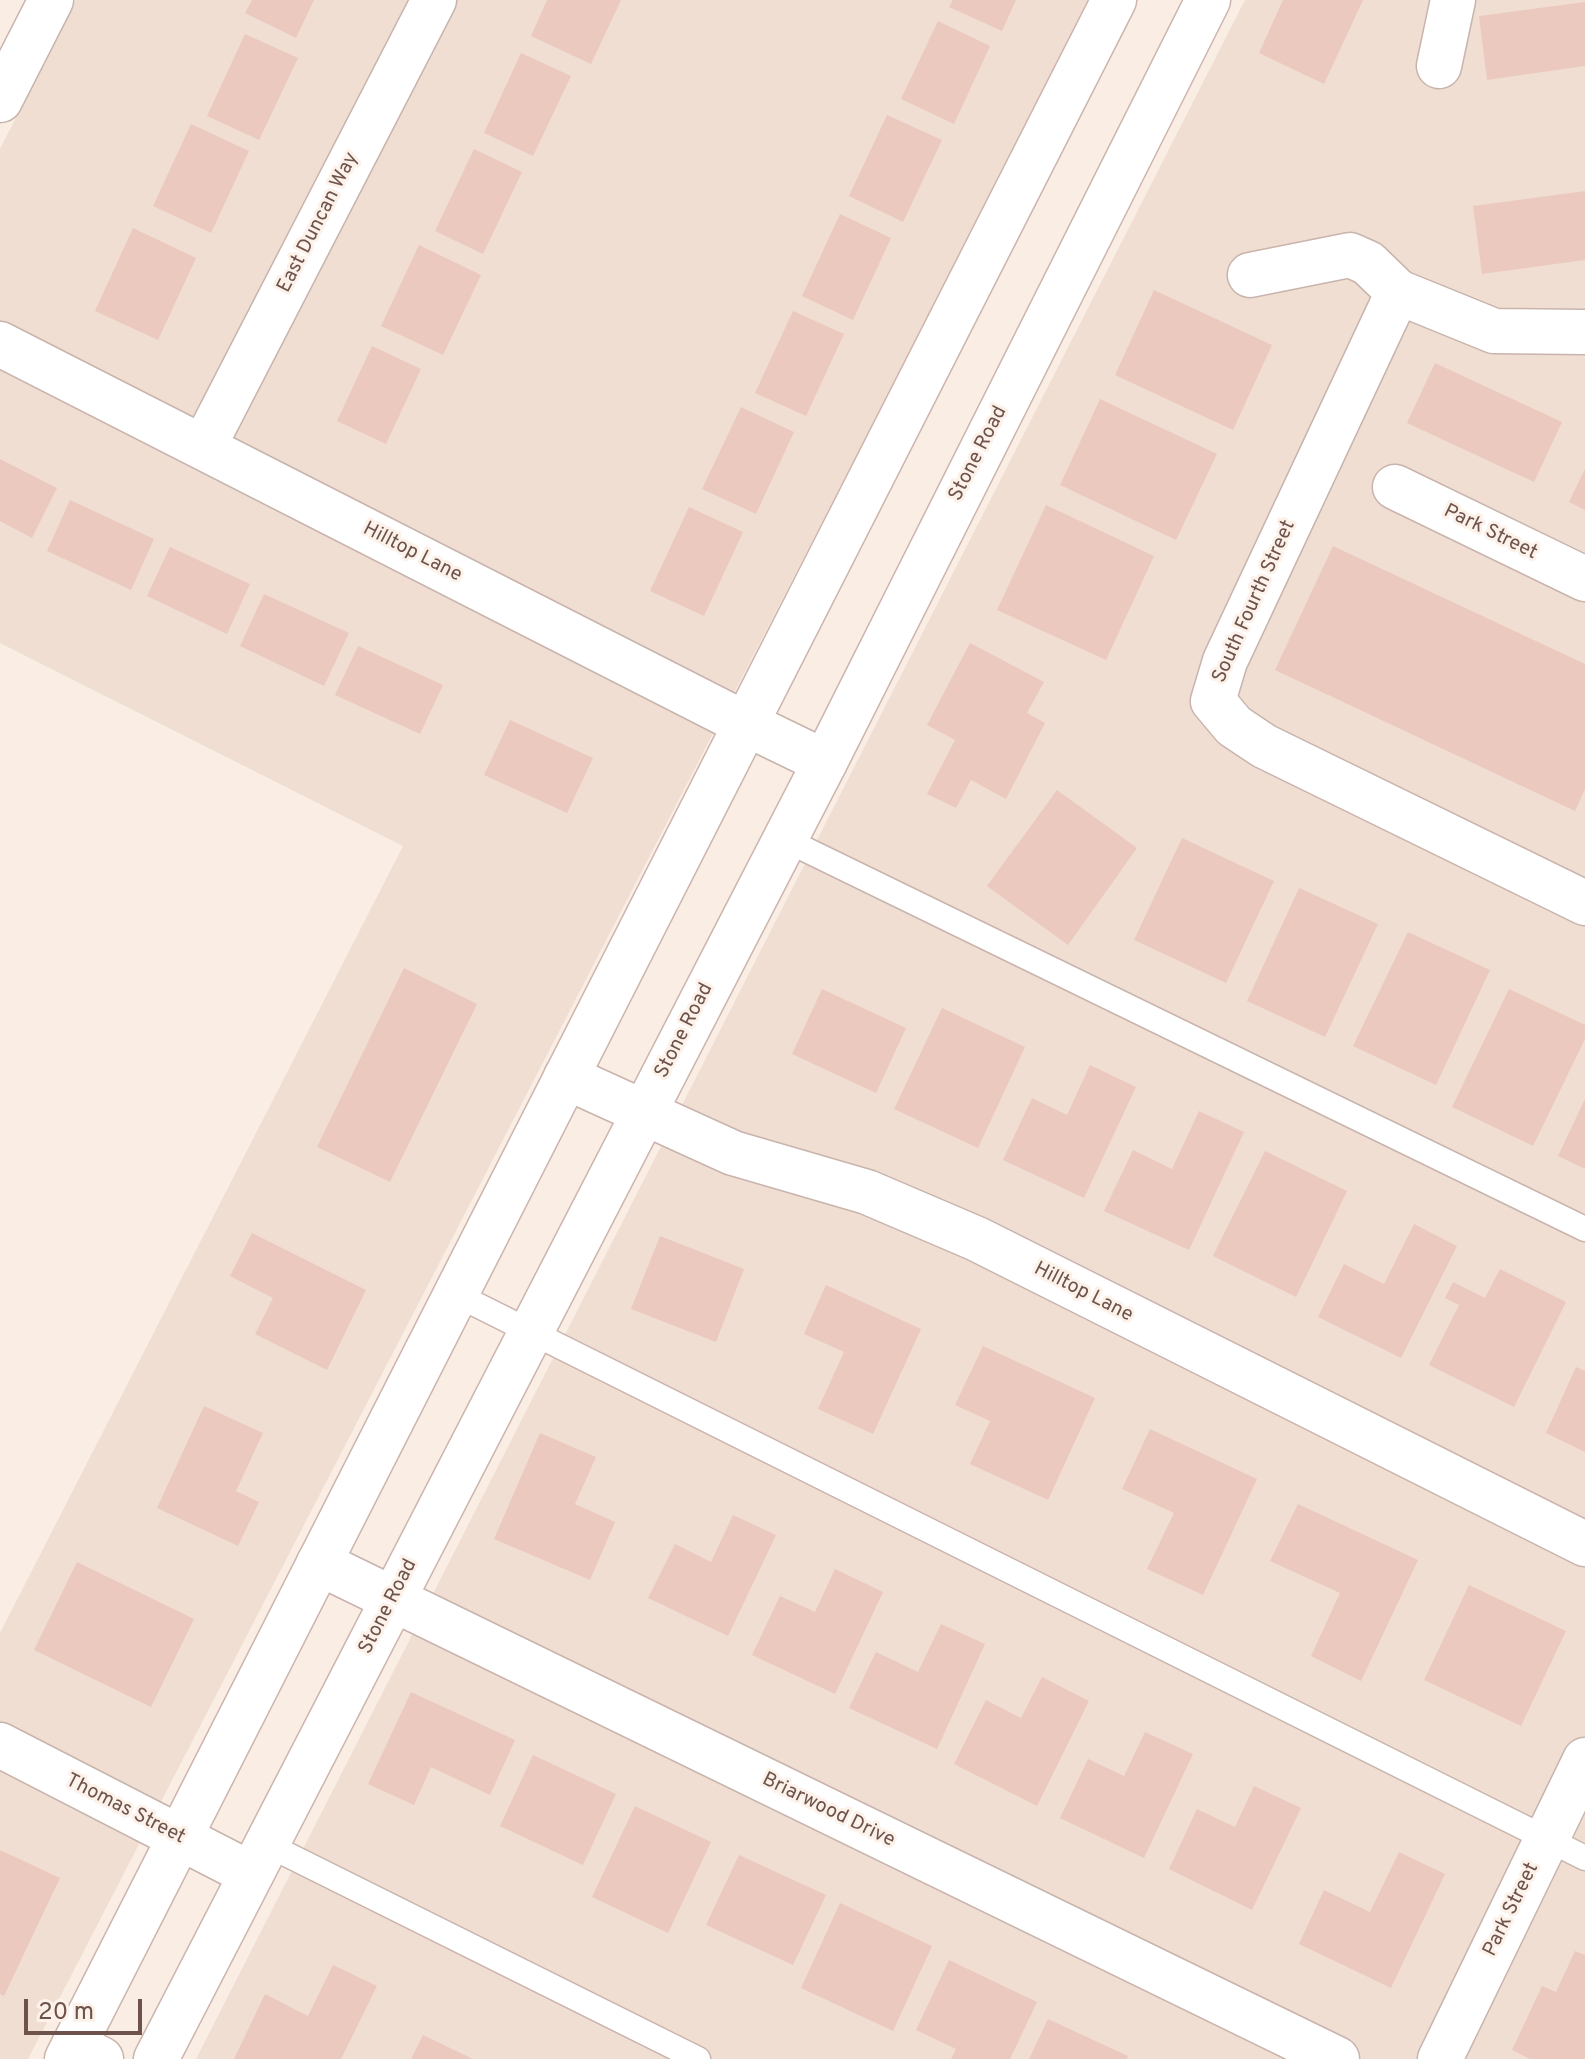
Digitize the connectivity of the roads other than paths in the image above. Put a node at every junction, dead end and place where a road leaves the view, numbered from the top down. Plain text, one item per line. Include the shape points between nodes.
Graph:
1 (51, 0) edge
2 (434, 0) edge
3 (1114, 0) edge
4 (1208, 0) edge
5 (1453, 0) edge
6 (14, 48) edge
7 (1439, 66) dead end
8 (0, 100) edge
9 (1250, 275) dead end
10 (1398, 292) junction
11 (1585, 332) edge
12 (0, 344) edge
13 (204, 446) junction
14 (1395, 487) dead end
15 (1585, 579) edge
16 (746, 723) junction
17 (825, 762) junction
18 (784, 839) junction
19 (1585, 903) edge
20 (566, 1077) junction
21 (643, 1114) junction
22 (1585, 1229) edge
23 (455, 1294) junction
24 (531, 1331) junction
25 (1585, 1544) edge
26 (319, 1563) junction
27 (393, 1599) junction
28 (0, 1745) edge
29 (1585, 1760) edge
30 (180, 1838) junction
31 (1547, 1839) junction
32 (1585, 1858) edge
33 (259, 1859) junction
34 (81, 2054) edge
35 (156, 2059) edge
36 (698, 2059) edge
37 (1337, 2059) edge
38 (1440, 2059) edge

1 - 6 street
2 - 13 street, East Duncan Way
3 - 16 street
4 - 17 street, Stone Road
5 - 7 street
6 - 8 street
9 - 10 street via 1350,255 1368,263
10 - 11 street via 1494,331
10 - 19 street, South Fourth Street via 1225,661 1213,701 1234,726 1264,746
12 - 13 street, Hilltop Lane
13 - 16 street, Hilltop Lane
14 - 15 street, Park Street
16 - 17 street, Hilltop Lane
16 - 20 street
17 - 18 street, Stone Road
18 - 21 street, Stone Road
18 - 22 lane
20 - 21 street, Hilltop Lane
20 - 23 street
21 - 24 street, Stone Road
21 - 25 street, Hilltop Lane via 733,1153 867,1192 977,1239
23 - 24 lane
23 - 26 street
24 - 27 street, Stone Road
24 - 31 lane
26 - 27 street, Briarwood Drive
26 - 30 street
27 - 33 street, Stone Road
27 - 37 street, Briarwood Drive
28 - 30 street, Thomas Street
29 - 31 street, Park Street
30 - 33 street, Thomas Street
30 - 34 street
31 - 32 lane
31 - 38 street, Park Street
33 - 35 street, Stone Road
33 - 36 lane

